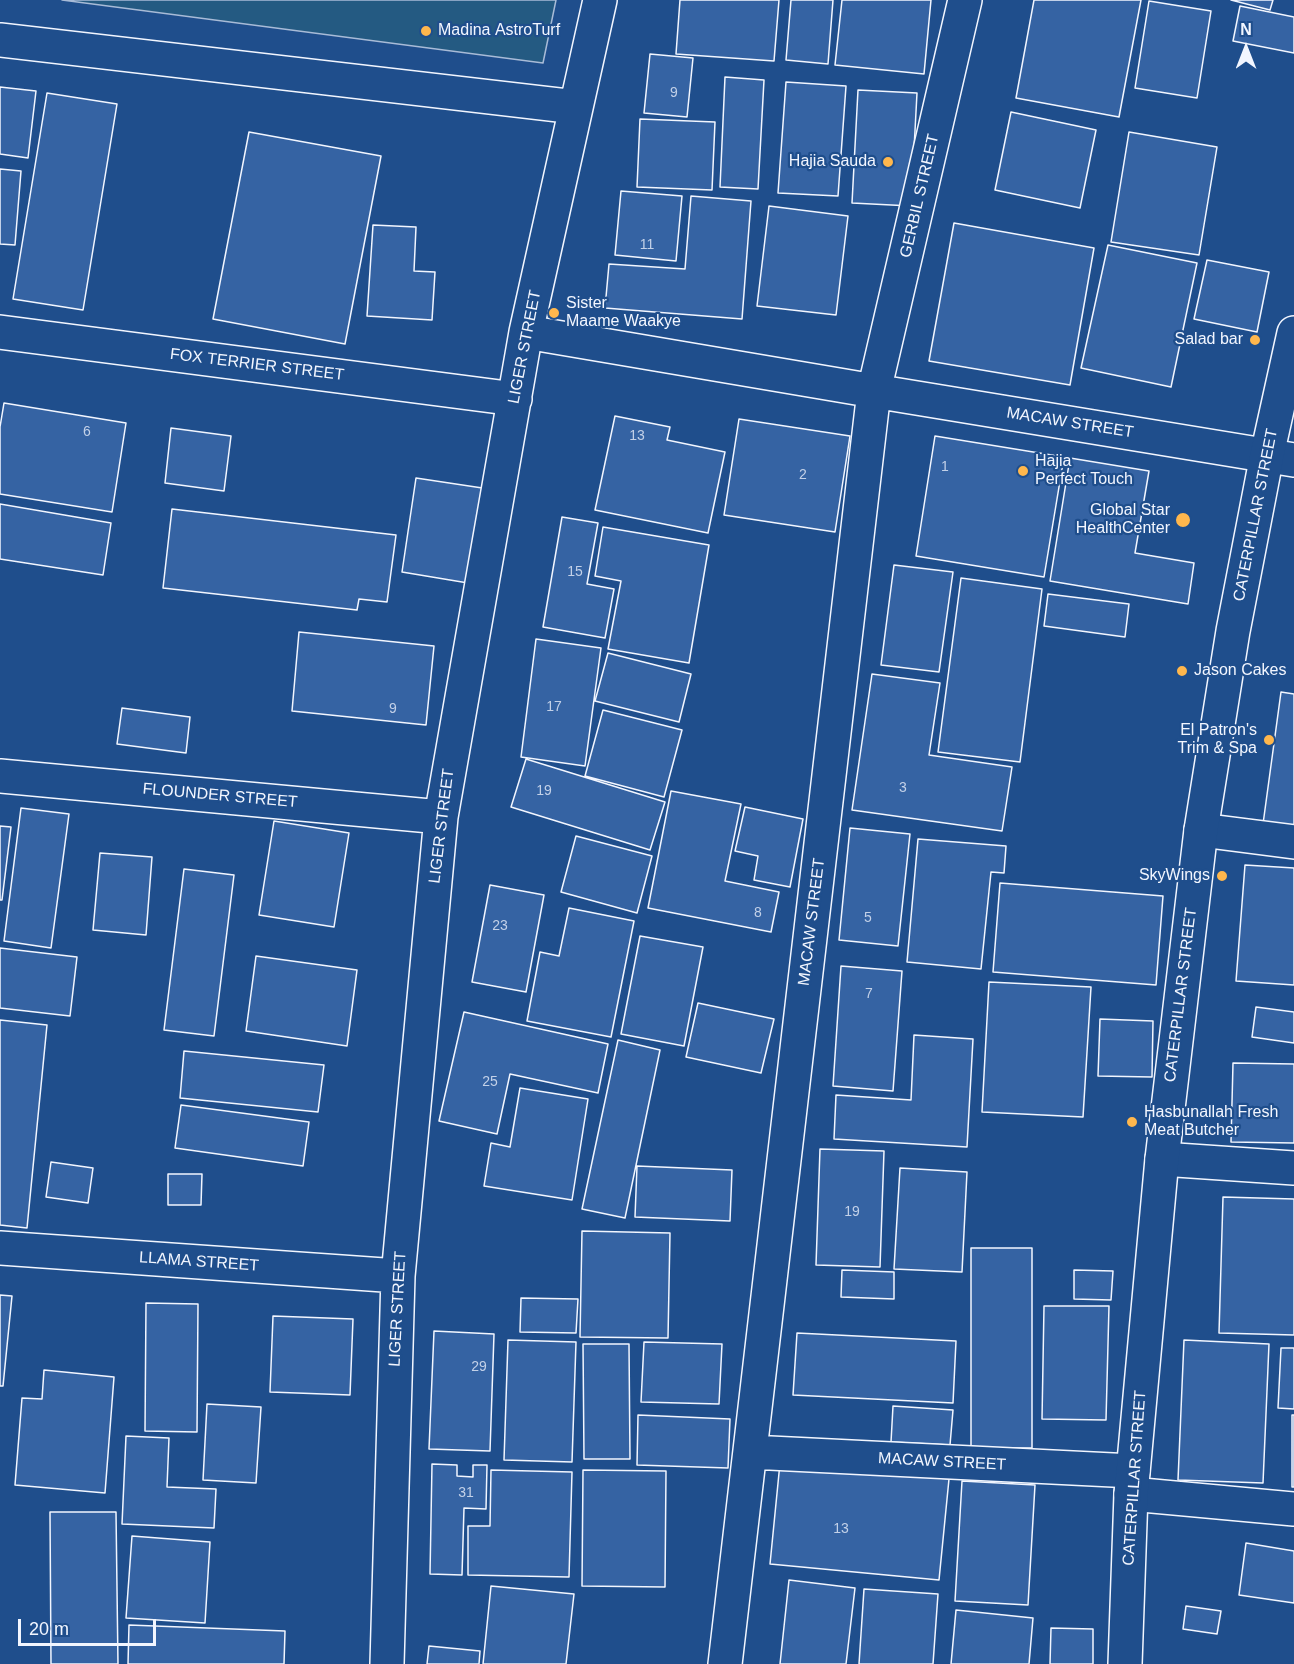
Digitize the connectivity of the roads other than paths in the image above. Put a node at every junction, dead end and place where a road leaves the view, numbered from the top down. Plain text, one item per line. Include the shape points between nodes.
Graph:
1 (600, 0) edge
2 (966, 0) edge
3 (0, 40) edge
4 (576, 107) junction
5 (0, 332) edge
6 (526, 332) junction
7 (1294, 333) edge
8 (874, 391) junction
9 (515, 399) junction
10 (1281, 458) edge
11 (0, 776) edge
12 (441, 817) junction
13 (1201, 830) junction
14 (1294, 842) edge
15 (1161, 1159) junction
16 (1294, 1168) edge
17 (0, 1248) edge
18 (398, 1276) junction
19 (750, 1452) junction
20 (1132, 1483) junction
21 (1294, 1509) edge
22 (387, 1664) edge
23 (725, 1664) edge
24 (1125, 1664) edge

1 - 4 street, LIGER STREET
2 - 8 street, GERBIL STREET
3 - 4 street
4 - 6 street, LIGER STREET
5 - 9 street, FOX TERRIER STREET
6 - 8 street, MACAW STREET
6 - 9 street, LIGER STREET
7 - 10 street, CATERPILLAR STREET
8 - 10 street, MACAW STREET
8 - 19 street, MACAW STREET
9 - 12 street, LIGER STREET
10 - 13 street, CATERPILLAR STREET via 1233,631
11 - 12 street, FLOUNDER STREET
12 - 18 street, LIGER STREET
13 - 14 street
13 - 15 street, CATERPILLAR STREET
15 - 16 street
15 - 20 street, CATERPILLAR STREET
17 - 18 street, LLAMA STREET
18 - 22 street, LIGER STREET
19 - 20 street, MACAW STREET
19 - 23 street, MACAW STREET
20 - 21 street, MACAW STREET
20 - 24 street, CATERPILLAR STREET

